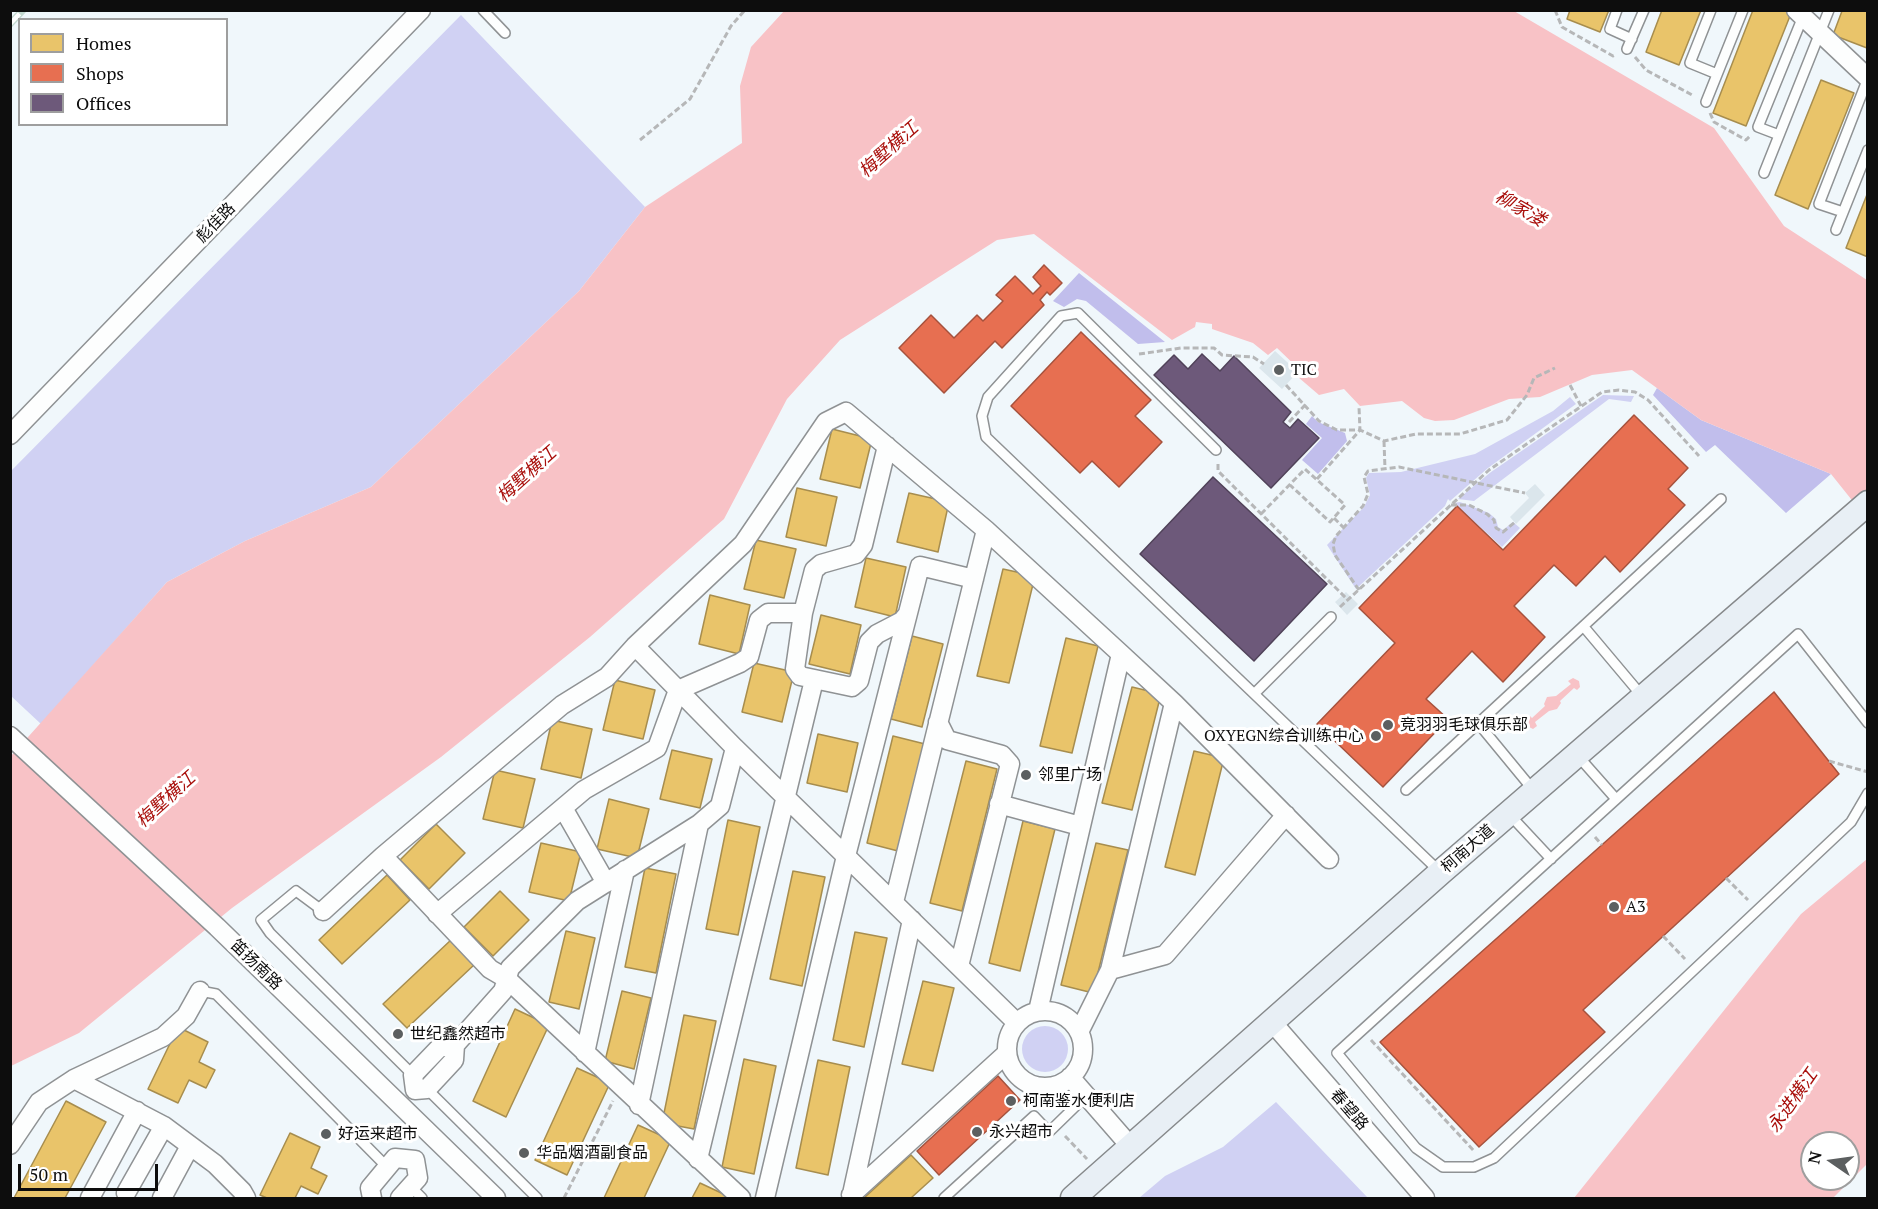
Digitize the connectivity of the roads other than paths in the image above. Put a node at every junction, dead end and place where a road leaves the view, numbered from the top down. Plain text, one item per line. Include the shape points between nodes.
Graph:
1 (421, 10) edge
2 (483, 10) edge
3 (1617, 10) edge
4 (1644, 10) edge
5 (1711, 10) edge
6 (1743, 10) edge
7 (1829, 10) edge
8 (1801, 13) edge
9 (505, 33) dead end
10 (1819, 35) junction
11 (1632, 39) junction
12 (1627, 49) road end
13 (1717, 74) junction
14 (1867, 78) edge
15 (1706, 102) road end
16 (1779, 135) junction
17 (1868, 150) edge
18 (1764, 173) dead end
19 (1843, 212) junction
20 (1836, 230) dead end
21 (10, 435) edge
22 (887, 446) junction
23 (1216, 450) road end
24 (1721, 499) dead end
25 (1868, 503) edge
26 (986, 530) junction
27 (974, 579) junction
28 (803, 613) junction
29 (907, 615) junction
30 (1331, 617) road end
31 (1584, 627) junction
32 (635, 646) junction
33 (1121, 654) junction
34 (814, 680) junction
35 (678, 690) junction
36 (1256, 693) junction
37 (1643, 698) junction
38 (1174, 703) junction
39 (938, 722) junction
40 (1478, 723) junction
41 (1868, 723) edge
42 (13, 738) edge
43 (735, 748) junction
44 (1577, 755) junction
45 (1406, 790) dead end
46 (1535, 791) junction
47 (1868, 793) edge
48 (785, 796) junction
49 (1616, 799) junction
50 (999, 804) junction
51 (563, 808) junction
52 (1509, 813) junction
53 (1286, 815) junction
54 (699, 824) junction
55 (1080, 826) junction
56 (383, 856) junction
57 (846, 856) junction
58 (1329, 859) dead end
59 (1551, 859) junction
60 (625, 870) junction
61 (1441, 872) junction
62 (606, 883) junction
63 (894, 902) junction
64 (322, 911) joint
65 (437, 914) junction
66 (912, 920) junction
67 (959, 966) junction
68 (1110, 970) junction
69 (507, 979) junction
70 (200, 991) joint
71 (1038, 1011) junction
72 (1272, 1022) junction
73 (1017, 1023) junction
74 (1079, 1032) junction
75 (585, 1053) junction
76 (1007, 1053) junction
77 (1070, 1077) junction
78 (74, 1078) junction
79 (418, 1085) junction
80 (1087, 1095) junction
81 (401, 1105) junction
82 (639, 1105) junction
83 (137, 1111) junction
84 (164, 1126) junction
85 (435, 1138) junction
86 (10, 1145) edge
87 (190, 1146) junction
88 (1131, 1147) junction
89 (698, 1159) junction
90 (415, 1160) junction
91 (387, 1167) junction
92 (126, 1193) dead end
93 (411, 1195) edge
94 (849, 1196) edge
95 (90, 1198) edge
96 (162, 1198) edge
97 (246, 1198) edge
98 (372, 1198) edge
99 (496, 1198) edge
100 (537, 1198) edge
101 (741, 1198) edge
102 (765, 1198) edge
103 (944, 1198) edge
104 (1073, 1198) edge
105 (1425, 1198) edge

1 - 21 street, 彪佳路
2 - 9 lane
3 - 11 lane via 1610,29
4 - 11 lane
5 - 13 lane via 1690,63
6 - 13 lane
7 - 10 lane
8 - 10 street
8 - 16 lane via 1758,127
10 - 14 street
10 - 16 lane
11 - 12 lane
13 - 15 lane
14 - 19 lane via 1819,204
16 - 18 lane
17 - 19 lane
19 - 20 lane
22 - 26 street
22 - 28 street via 863,545 856,554 813,570
22 - 32 street via 846,412 826,422 743,544
23 - 36 lane via 1078,313 1061,316 988,397 982,416 986,437
24 - 31 lane
25 - 37 main road, 柯南大道
26 - 27 street
26 - 33 street
27 - 29 street via 920,566
27 - 39 street
28 - 34 street via 795,669 800,676
28 - 35 street via 768,613 759,620 749,657
29 - 34 street via 869,642 859,681 852,687
29 - 57 street
30 - 36 lane
31 - 37 lane
31 - 40 lane
32 - 35 street
32 - 56 street via 607,677 561,705
33 - 38 street
33 - 55 street
34 - 48 street
35 - 43 street
35 - 51 street via 657,748 584,790
36 - 61 lane
37 - 44 main road, 柯南大道
38 - 53 street
38 - 68 street
39 - 50 street via 947,740 1002,755 1010,764
39 - 63 street
40 - 45 lane
40 - 46 lane
41 - 49 lane via 1798,634
42 - 81 street, 笛扬南路
43 - 48 street
43 - 54 street via 720,806
44 - 46 main road, 柯南大道
44 - 49 lane
46 - 52 main road, 柯南大道
47 - 59 lane via 1851,822 1494,1158 1474,1167 1443,1167 1416,1148 1337,1053
48 - 57 street
48 - 89 street
49 - 59 lane
50 - 55 street
50 - 67 street
51 - 62 street
51 - 65 street
52 - 59 lane
52 - 61 main road, 柯南大道
53 - 58 street
53 - 68 street via 1165,955
54 - 60 street
54 - 82 street
55 - 71 street
56 - 64 street
56 - 65 street
57 - 63 street
57 - 102 street
60 - 62 street
60 - 75 street
61 - 72 main road, 柯南大道
62 - 69 street via 577,901 510,968
63 - 66 street
64 - 79 lane via 296,891 261,920
65 - 69 street via 490,969
66 - 67 street
66 - 94 street
67 - 73 street
68 - 74 street
69 - 75 street
69 - 79 street via 503,991 455,1045 454,1060
70 - 78 street via 186,1016 163,1037
70 - 91 lane via 216,994
71 - 73 street
71 - 74 street via 1062,1015
72 - 88 main road, 柯南大道
72 - 105 street, 春望路
73 - 76 street
74 - 77 street via 1082,1056
75 - 82 street
76 - 77 street via 1017,1074 1037,1086 1049,1087
76 - 94 street
77 - 80 street
78 - 83 street
78 - 86 street via 39,1102
79 - 81 street
79 - 100 lane
80 - 88 street
80 - 103 lane via 1049,1132 1034,1116
81 - 85 street, 笛扬南路
82 - 89 street
83 - 84 street
83 - 95 street
84 - 87 street
84 - 92 street
85 - 90 street
85 - 99 street, 笛扬南路
87 - 96 street
87 - 97 street via 214,1164
88 - 104 main road, 柯南大道
89 - 101 street
90 - 91 street via 395,1158
90 - 93 street via 418,1178
91 - 98 street via 370,1188

